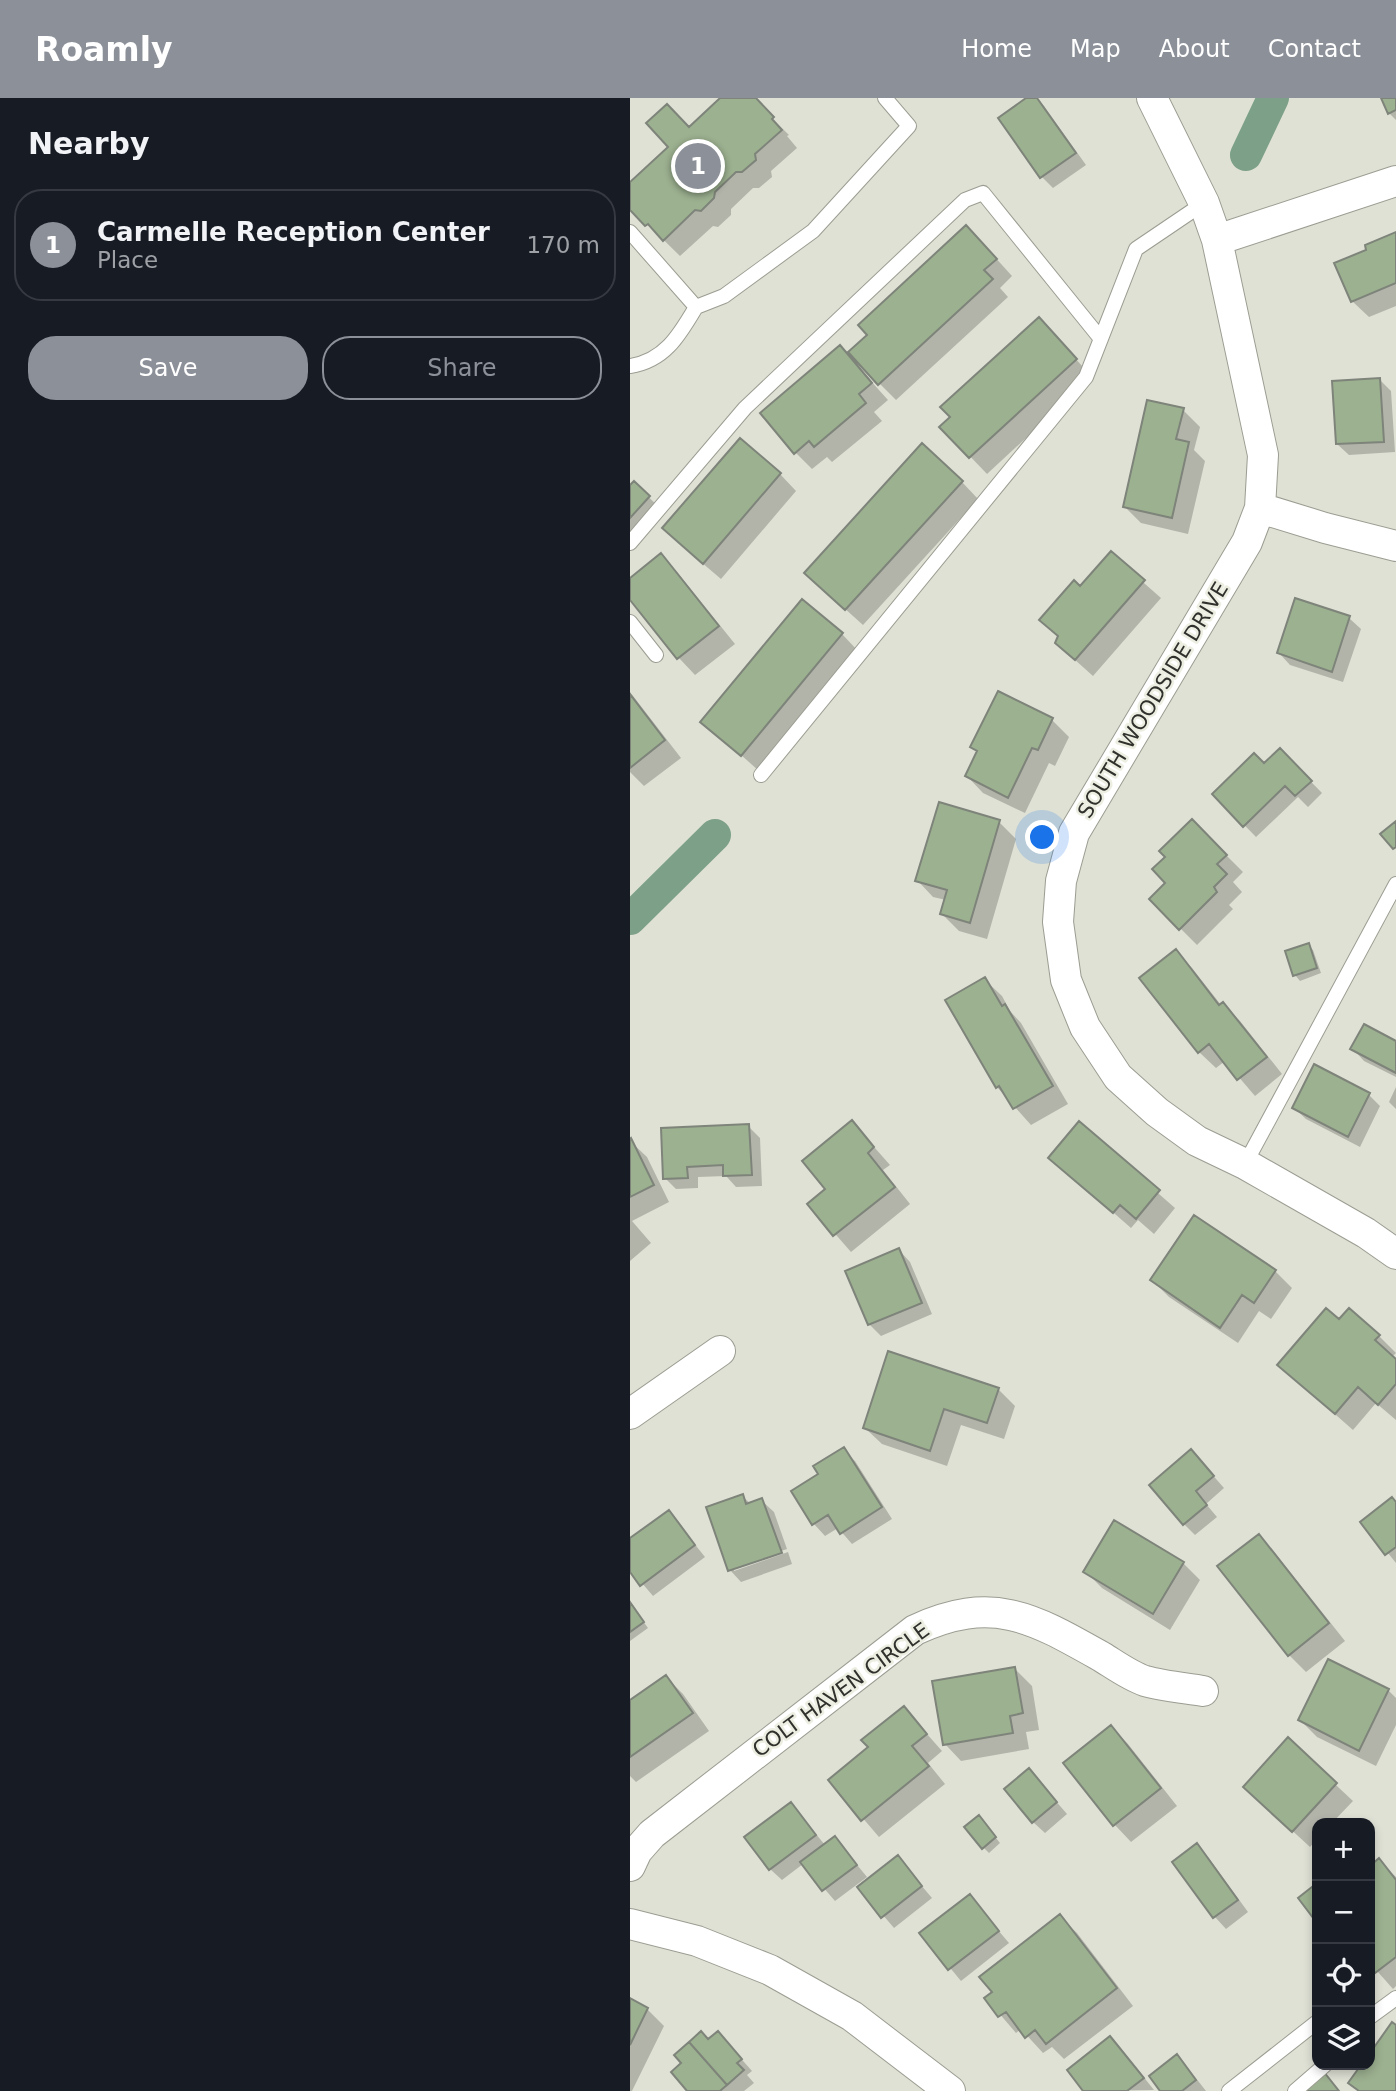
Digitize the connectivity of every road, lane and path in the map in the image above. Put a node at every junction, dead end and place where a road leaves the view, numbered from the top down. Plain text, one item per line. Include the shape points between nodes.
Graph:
1 (885, 98) edge
2 (1152, 98) edge
3 (1396, 181) edge
4 (1204, 204) junction
5 (630, 232) edge
6 (1217, 240) junction
7 (696, 307) junction
8 (1101, 339) junction
9 (630, 366) edge
10 (1259, 508) junction
11 (630, 543) edge
12 (1396, 546) edge
13 (630, 622) edge
14 (656, 655) dead end
15 (761, 775) dead end
16 (1396, 884) edge
17 (1245, 1164) junction
18 (1396, 1254) edge
19 (720, 1350) dead end
20 (630, 1414) edge
21 (1203, 1691) dead end
22 (630, 1866) edge
23 (630, 1924) edge
24 (1396, 1998) edge
25 (1375, 2013) edge
26 (1312, 2026) edge
27 (1319, 2070) edge
28 (950, 2091) edge
29 (1229, 2091) edge
30 (1295, 2091) edge

1 - 7 lane via 909,126 883,155 813,231 724,296
2 - 4 street, SOUTH WOODSIDE DRIVE
3 - 6 street
4 - 6 street, SOUTH WOODSIDE DRIVE
4 - 8 lane via 1136,248
5 - 7 lane
6 - 10 street, SOUTH WOODSIDE DRIVE via 1263,455
7 - 9 lane via 674,344
8 - 11 lane via 983,193 965,200 745,408
8 - 15 lane via 1086,377
10 - 12 street
10 - 17 street, SOUTH WOODSIDE DRIVE via 1247,542 1074,833 1061,881 1058,922 1066,980 1085,1027 1118,1077 1197,1141
13 - 14 lane
16 - 17 lane
17 - 18 street, SOUTH WOODSIDE DRIVE
19 - 20 street
21 - 22 street, COLT HAVEN CIRCLE via 1143,1680 1051,1629 1009,1613 966,1613 939,1619 915,1630 652,1834
23 - 28 street via 696,1941 770,1970 852,2016
24 - 25 lane
26 - 29 lane
27 - 30 lane

